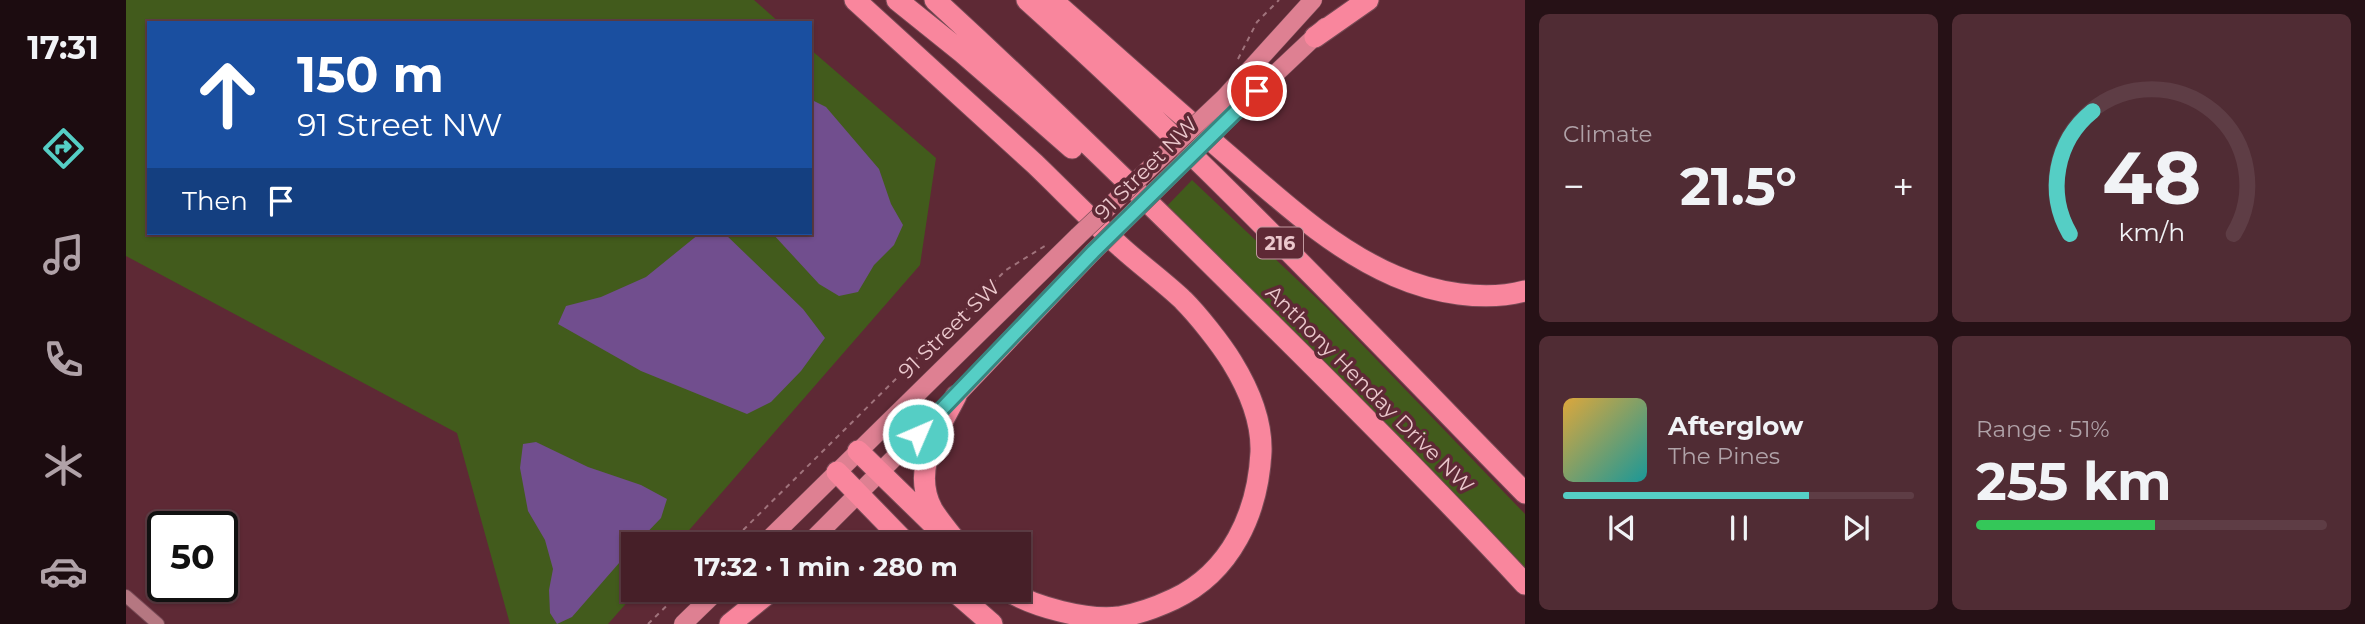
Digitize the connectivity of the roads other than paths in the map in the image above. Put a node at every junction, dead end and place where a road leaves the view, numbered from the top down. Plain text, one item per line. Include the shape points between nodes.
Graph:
1 (855, 0) edge
2 (897, 0) edge
3 (935, 0) edge
4 (1027, 0) edge
5 (1052, 0) edge
6 (1313, 0) edge
7 (1351, 0) edge
8 (1368, 0) edge
9 (1315, 37) junction
10 (1231, 103) junction
11 (1177, 230) junction
12 (1078, 236) joint
13 (1525, 291) edge
14 (956, 396) junction
15 (858, 451) junction
16 (837, 472) junction
17 (880, 472) junction
18 (859, 493) junction
19 (1525, 493) edge
20 (776, 532) edge
21 (820, 532) edge
22 (896, 532) edge
23 (943, 532) edge
24 (948, 532) edge
25 (1525, 584) edge
26 (126, 596) edge
27 (1031, 600) edge
28 (706, 602) edge
29 (750, 602) edge
30 (757, 602) edge
31 (967, 602) edge
32 (158, 624) edge
33 (683, 624) edge
34 (729, 624) edge
35 (992, 624) edge

1 - 27 highway via 1184,302 1231,361 1257,418 1261,450 1248,519 1213,573 1154,608 1117,617 1084,615
2 - 11 highway via 1089,164
3 - 11 highway, Anthony Henday Drive NW
4 - 19 highway, Anthony Henday Drive NW / 216 via 1200,162
5 - 13 highway via 1246,171 1345,248 1395,276 1445,292 1477,296
6 - 10 main road, 91 Street NW
7 - 9 main road, 91 Street NW
8 - 9 highway
9 - 10 main road, 91 Street NW
10 - 12 main road, 91 Street NW, bridge
10 - 14 main road, 91 Street NW, bridge
11 - 25 highway, Anthony Henday Drive NW via 1377,428
12 - 15 main road, 91 Street SW
14 - 17 main road
14 - 24 highway via 926,457 924,483 932,508
15 - 16 main road, 91 Street SW
15 - 17 highway
16 - 18 highway
16 - 20 main road, 91 Street SW
17 - 18 main road
17 - 23 highway
18 - 21 main road
18 - 22 highway
26 - 32 lane
28 - 33 main road
29 - 34 main road
30 - 34 highway
31 - 35 highway

